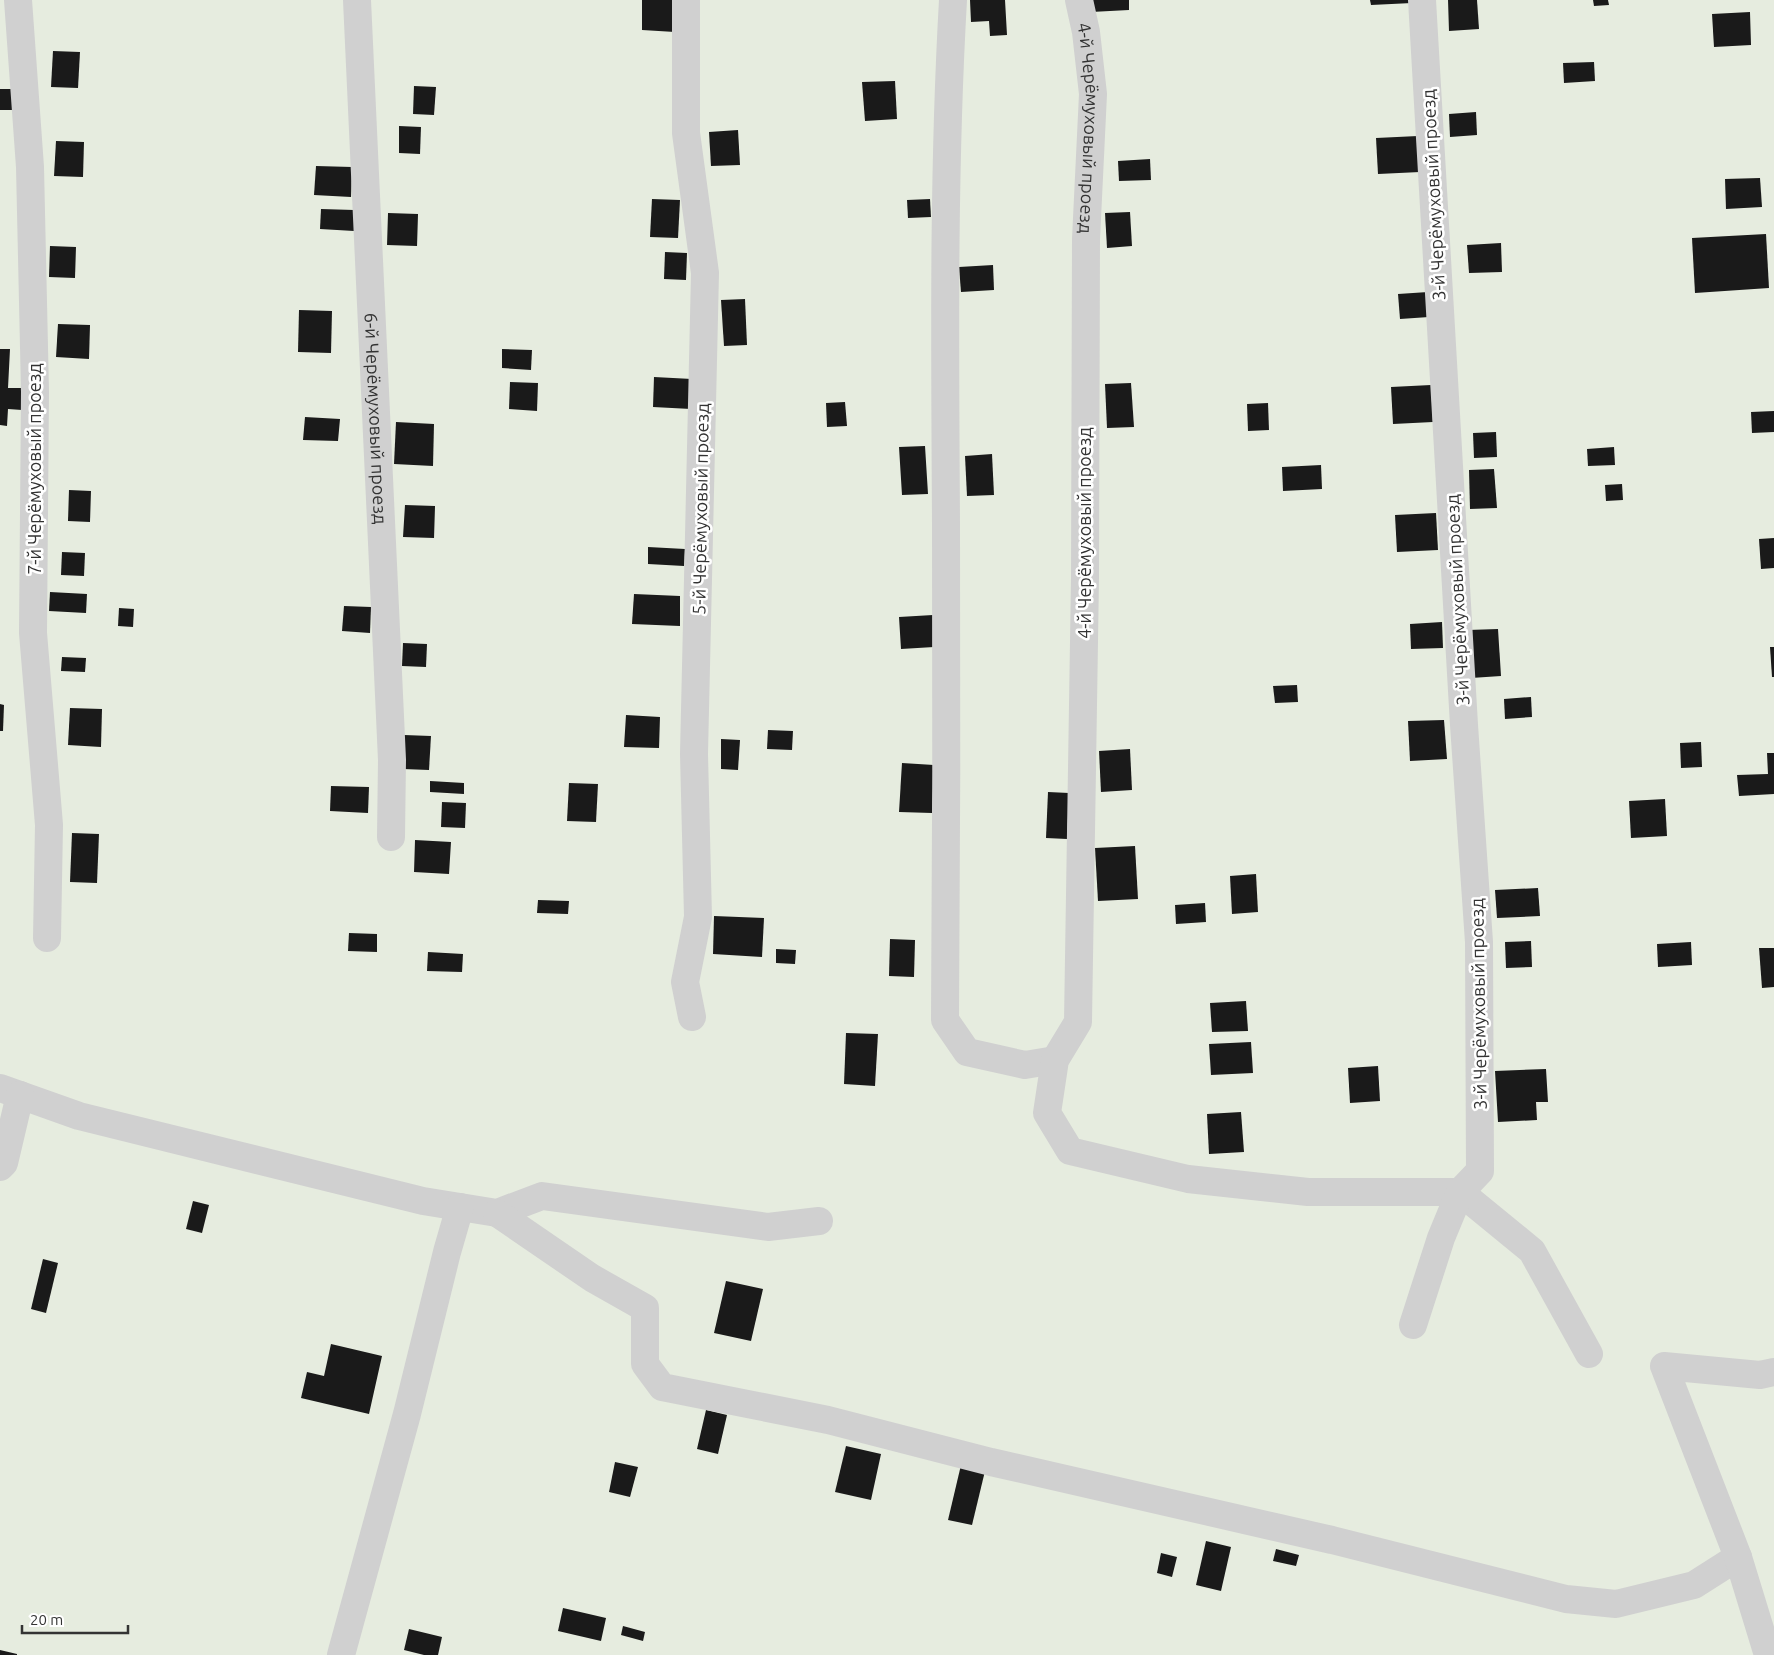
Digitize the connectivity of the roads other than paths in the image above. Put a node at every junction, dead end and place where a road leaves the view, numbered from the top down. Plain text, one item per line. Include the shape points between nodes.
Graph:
1 (18, 0) edge
2 (357, 0) edge
3 (686, 0) edge
4 (953, 0) edge
5 (1079, 0) edge
6 (1422, 0) edge
7 (391, 837) dead end
8 (47, 938) dead end
9 (692, 1017) dead end
10 (1055, 1060) junction
11 (10, 1092) edge
12 (0, 1168) edge
13 (1460, 1192) junction
14 (460, 1207) junction
15 (497, 1213) junction
16 (818, 1221) dead end
17 (1413, 1326) dead end
18 (1588, 1354) dead end
19 (1774, 1372) edge
20 (1738, 1557) junction
21 (341, 1655) edge
22 (1768, 1655) edge

1 - 8 lane, 7-й Черёмуховый проезд via 30,167 35,392 33,633 49,825
2 - 7 lane, 6-й Черёмуховый проезд via 392,760
3 - 9 lane, 5-й Черёмуховый проезд via 686,133 705,273 694,754 698,917 685,982
4 - 10 lane via 948,79 945,342 945,1020 967,1052 1025,1065
5 - 10 lane, 4-й Черёмуховый проезд via 1093,94 1086,239 1078,1022
6 - 13 lane, 3-й Черёмуховый проезд via 1479,942 1480,1171
10 - 13 lane via 1047,1113 1070,1151 1188,1179 1308,1192
11 - 12 lane via 4,1163
11 - 14 lane via 79,1116 423,1201
13 - 17 lane via 1441,1238
13 - 18 lane via 1532,1251
14 - 15 lane
14 - 21 lane
15 - 16 lane via 542,1196 768,1228
15 - 20 lane via 592,1278 645,1308 645,1364 662,1387 828,1420 1566,1599 1616,1604 1694,1585
19 - 20 lane via 1760,1375 1664,1366
20 - 22 lane

